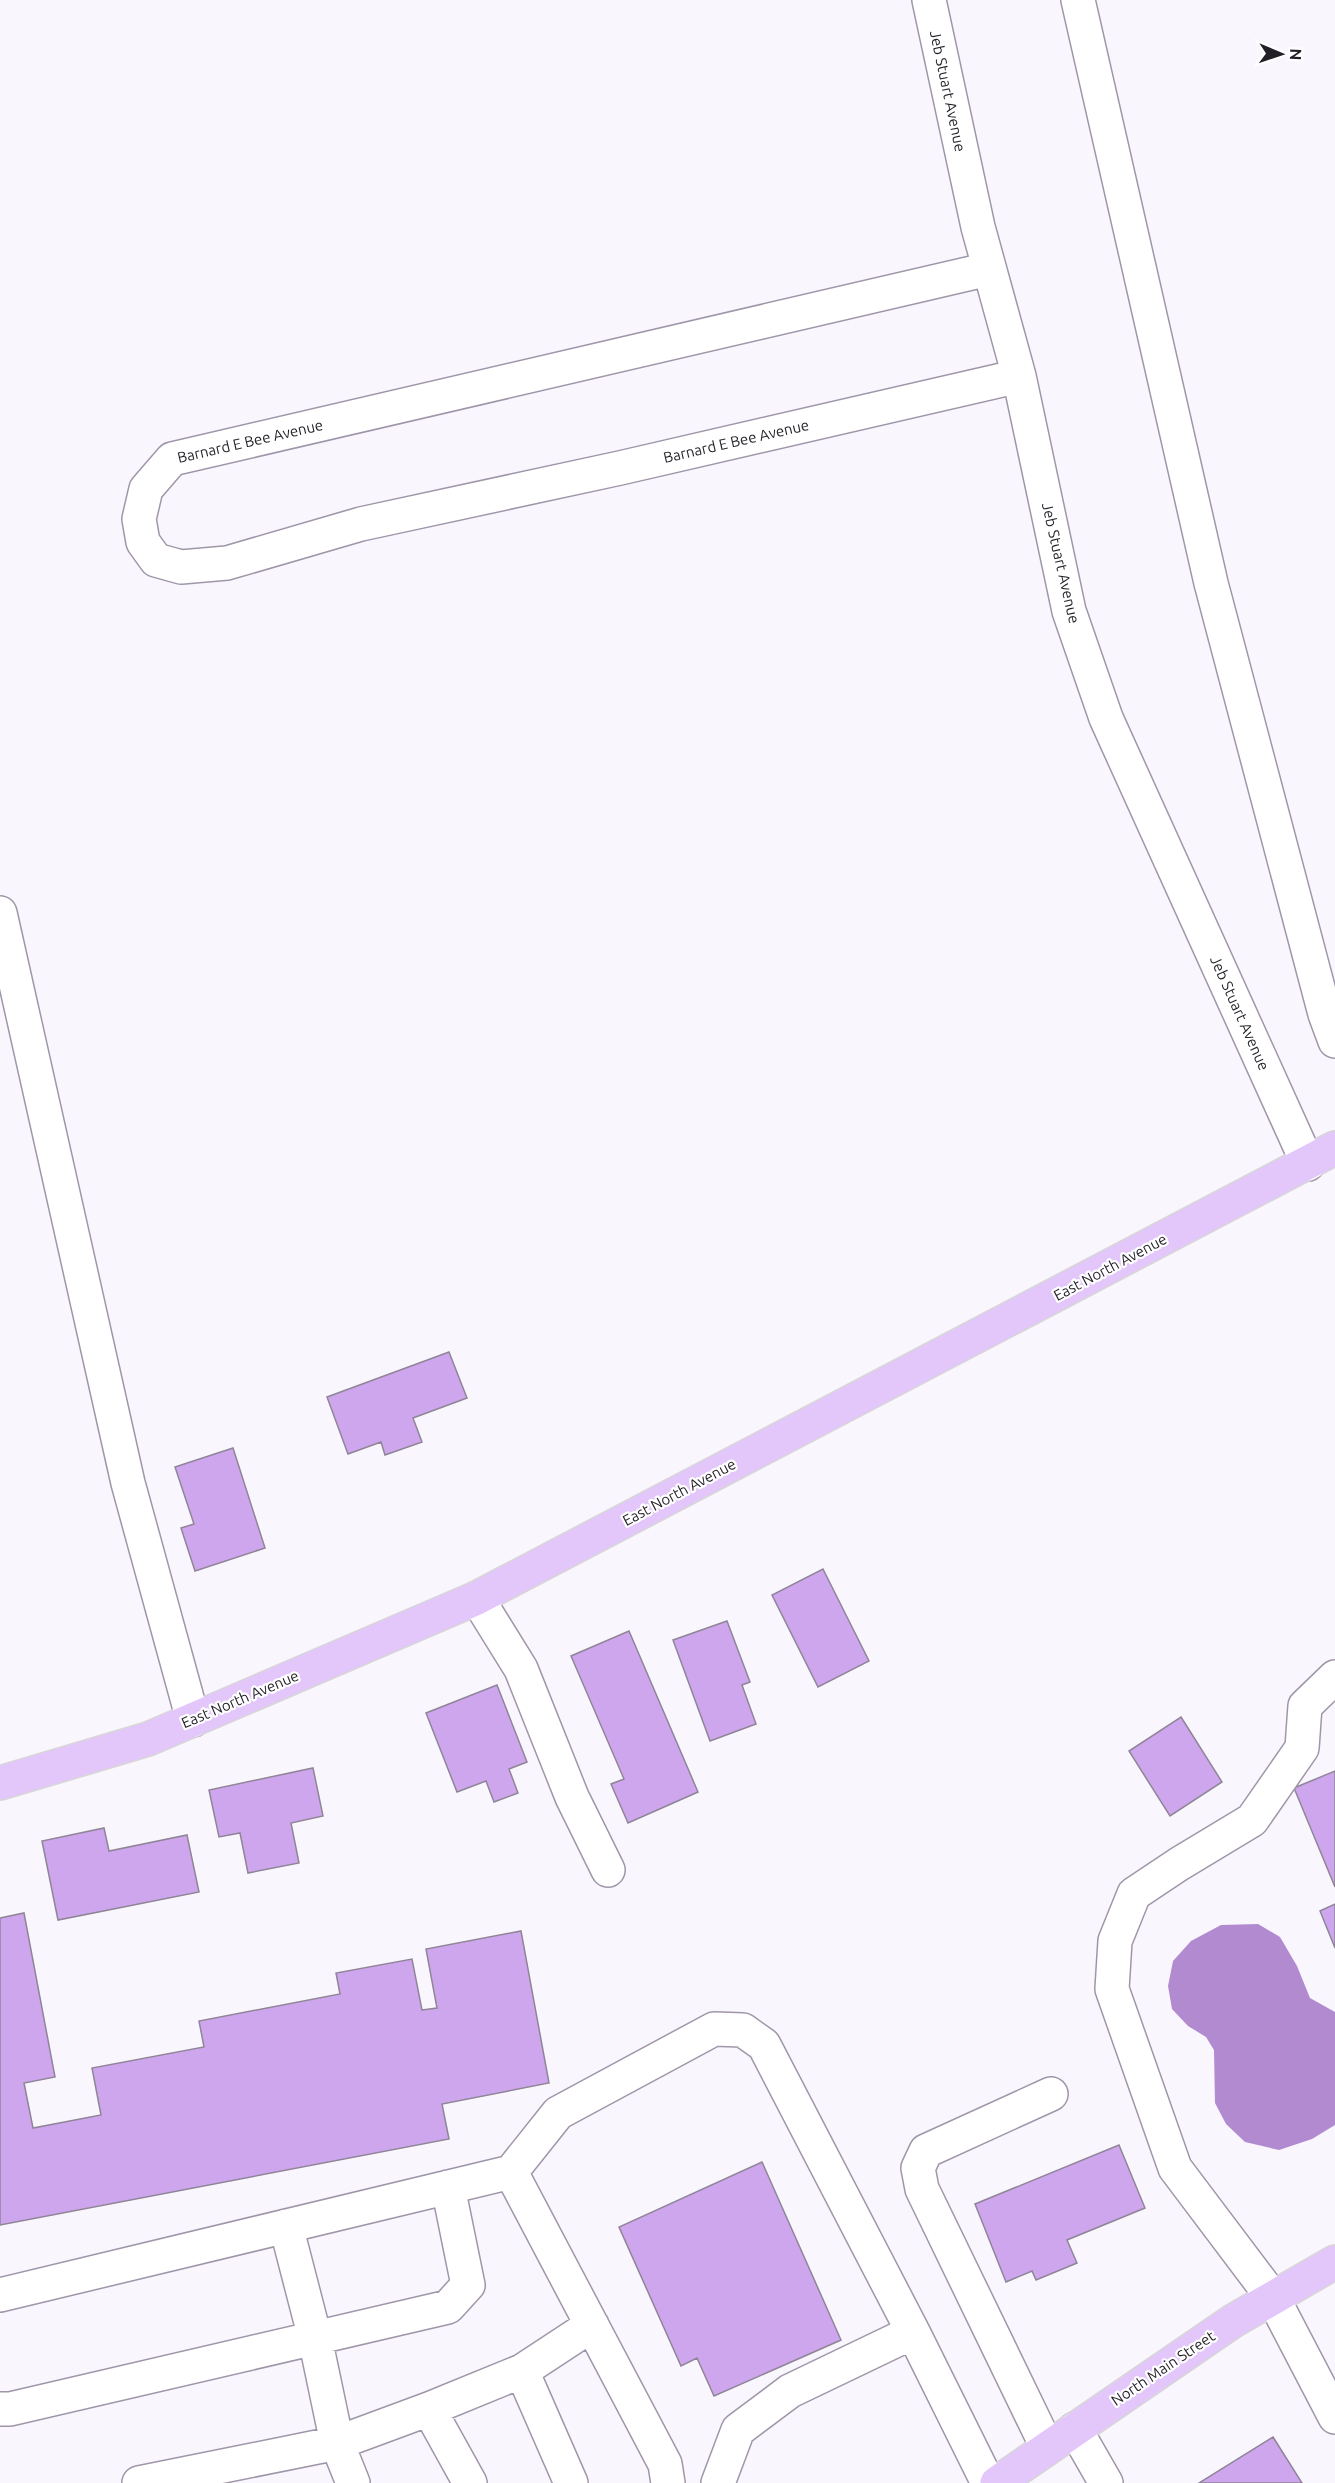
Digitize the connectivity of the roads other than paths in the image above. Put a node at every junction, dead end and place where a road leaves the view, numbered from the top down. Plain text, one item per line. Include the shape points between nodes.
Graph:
1 (929, 0) edge
2 (1078, 0) edge
3 (989, 269) junction
4 (1019, 376) junction
5 (0, 913) edge
6 (1335, 1041) edge
7 (1322, 1156) edge
8 (477, 1598) junction
9 (1335, 1677) edge
10 (193, 1720) junction
11 (0, 1783) edge
12 (608, 1870) dead end
13 (1051, 2094) dead end
14 (511, 2172) junction
15 (448, 2187) junction
16 (286, 2226) junction
17 (1335, 2262) edge
18 (0, 2295) edge
19 (1274, 2298) junction
20 (592, 2325) junction
21 (913, 2332) junction
22 (315, 2338) junction
23 (522, 2371) junction
24 (0, 2409) edge
25 (429, 2409) junction
26 (1335, 2417) edge
27 (1075, 2428) junction
28 (337, 2444) junction
29 (1047, 2447) junction
30 (1015, 2477) edge
31 (139, 2483) edge
32 (353, 2483) edge
33 (470, 2483) edge
34 (571, 2483) edge
35 (668, 2483) edge
36 (718, 2483) edge
37 (988, 2483) edge
38 (1106, 2483) edge

1 - 3 street, Jeb Stuart Avenue
2 - 6 street via 1211,583
3 - 4 street, Jeb Stuart Avenue
3 - 4 street, Barnard E Bee Avenue via 172,459 146,489 140,519 143,542 156,561 181,567 227,563 361,524
4 - 7 street, Jeb Stuart Avenue via 1069,611 1106,718
5 - 10 street via 128,1483
7 - 8 main road, East North Avenue
8 - 10 main road, East North Avenue
8 - 12 street via 521,1669 572,1797
9 - 19 street via 1305,1706 1302,1748 1252,1820 1134,1894 1115,1941 1113,1989 1175,2168
10 - 11 main road, East North Avenue via 148,1739
13 - 29 street via 926,2151 918,2168 922,2188
14 - 15 street
14 - 20 street
14 - 21 street via 558,2113 714,2029 742,2030 764,2045
15 - 16 street
15 - 22 street via 468,2285 448,2307
16 - 18 street
16 - 22 street
17 - 19 main road, North Main Street
19 - 26 street
19 - 27 main road, North Main Street via 1233,2321
20 - 23 street
20 - 35 street via 665,2464
21 - 36 street via 790,2391 738,2430
21 - 37 street
22 - 24 street
22 - 28 street
23 - 25 street
23 - 34 street
25 - 28 street
25 - 33 street
27 - 29 main road, North Main Street
27 - 38 street
28 - 31 street
28 - 32 street
29 - 30 main road, North Main Street

